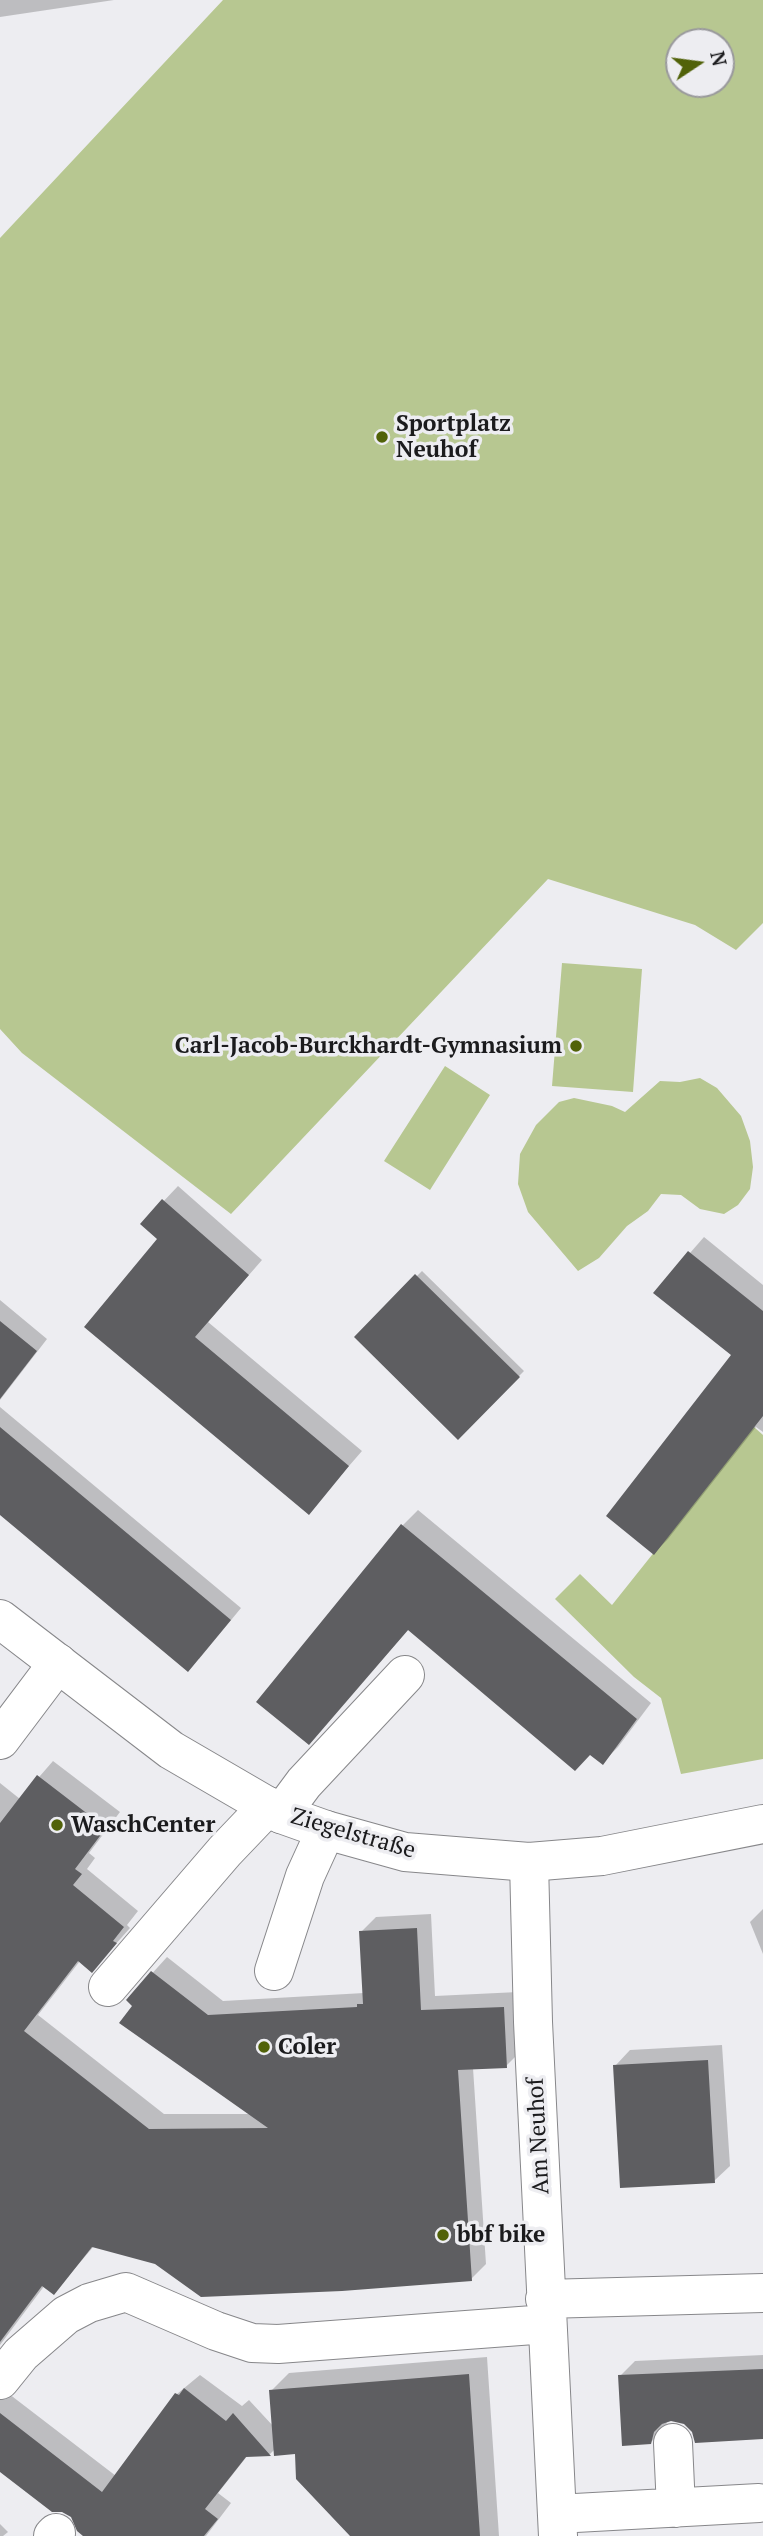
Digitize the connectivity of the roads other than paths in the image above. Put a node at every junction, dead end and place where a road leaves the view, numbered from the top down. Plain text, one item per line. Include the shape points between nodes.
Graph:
1 (0, 1619) edge
2 (58, 1663) junction
3 (405, 1675) dead end
4 (0, 1740) edge
5 (274, 1810) junction
6 (763, 1824) edge
7 (326, 1830) junction
8 (530, 1862) junction
9 (274, 1971) dead end
10 (108, 1987) dead end
11 (763, 2293) edge
12 (546, 2312) junction
13 (0, 2381) edge
14 (673, 2443) dead end
15 (759, 2503) dead end
16 (676, 2508) junction
17 (558, 2525) edge

1 - 2 main road, Ziegelstraße
2 - 4 main road
2 - 5 main road, Ziegelstraße via 171,1750
3 - 5 main road
5 - 7 main road, Ziegelstraße
5 - 10 main road via 225,1851
6 - 8 main road, Ziegelstraße via 602,1856
7 - 8 main road, Ziegelstraße via 405,1852
7 - 9 main road via 305,1876
8 - 12 main road, Am Neuhof
11 - 12 main road
12 - 13 main road via 278,2344 252,2343 126,2292 65,2315 21,2354
12 - 17 main road, Am Neuhof
14 - 16 main road
15 - 16 main road
16 - 17 main road

